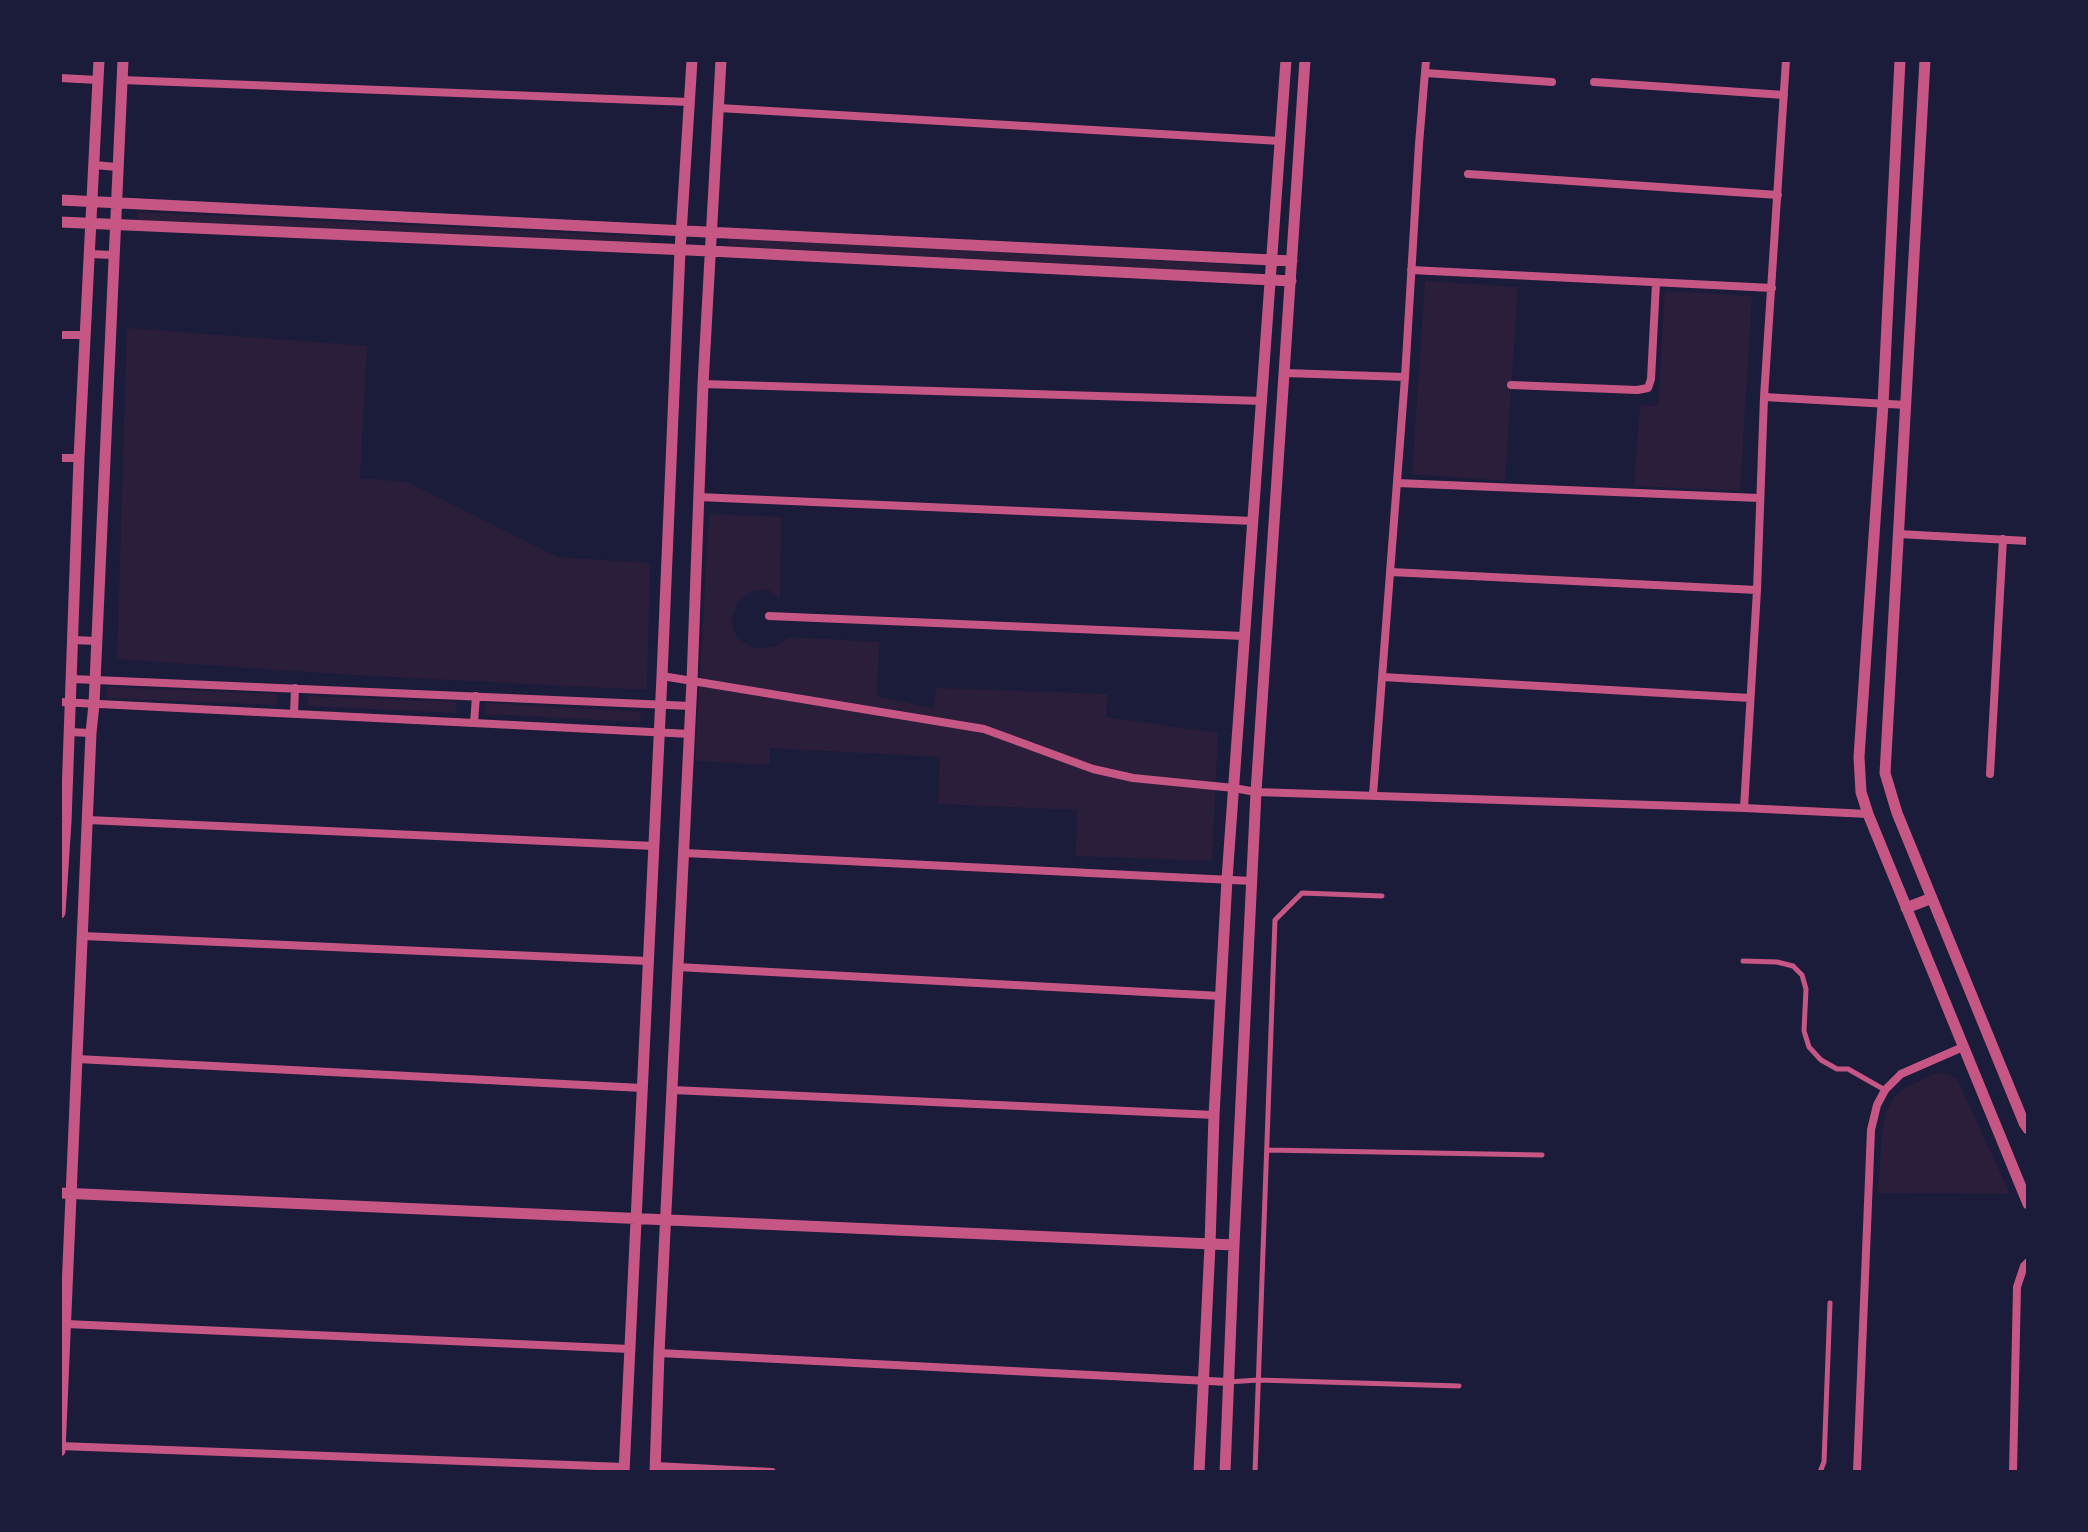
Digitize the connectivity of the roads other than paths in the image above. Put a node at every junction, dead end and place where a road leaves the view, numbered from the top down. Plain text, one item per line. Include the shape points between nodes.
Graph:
1 (99, 60) edge
2 (123, 60) edge
3 (692, 60) edge
4 (721, 60) edge
5 (1286, 60) edge
6 (1305, 60) edge
7 (1426, 60) edge
8 (1786, 60) edge
9 (1900, 60) edge
10 (1925, 60) edge
11 (1426, 73) junction
12 (60, 78) edge
13 (98, 80) junction
14 (122, 80) junction
15 (1552, 82) dead end
16 (1594, 82) dead end
17 (1784, 95) junction
18 (689, 102) junction
19 (719, 108) junction
20 (1280, 141) junction
21 (94, 165) junction
22 (117, 167) junction
23 (1468, 174) dead end
24 (1778, 195) junction
25 (60, 200) edge
26 (92, 201) junction
27 (115, 202) junction
28 (60, 222) edge
29 (91, 223) junction
30 (114, 224) junction
31 (681, 230) junction
32 (710, 231) junction
33 (680, 250) junction
34 (710, 251) junction
35 (89, 254) junction
36 (113, 255) junction
37 (1273, 260) junction
38 (1292, 261) junction
39 (1411, 270) junction
40 (1271, 280) junction
41 (1291, 281) junction
42 (1656, 283) junction
43 (1772, 288) junction
44 (60, 335) edge
45 (85, 335) junction
46 (1285, 373) junction
47 (1405, 377) junction
48 (703, 384) junction
49 (1511, 385) dead end
50 (1764, 397) junction
51 (1263, 401) junction
52 (1883, 404) junction
53 (1906, 405) junction
54 (60, 458) edge
55 (79, 458) junction
56 (1397, 483) junction
57 (698, 497) junction
58 (1759, 498) junction
59 (1252, 521) junction
60 (1898, 534) junction
61 (2003, 539) junction
62 (2028, 541) edge
63 (1390, 572) junction
64 (1757, 590) junction
65 (769, 616) dead end
66 (1244, 636) junction
67 (73, 640) junction
68 (96, 641) junction
69 (662, 676) junction
70 (1382, 677) junction
71 (72, 679) junction
72 (95, 680) junction
73 (692, 681) junction
74 (295, 688) junction
75 (476, 696) junction
76 (1750, 698) junction
77 (65, 703) edge
78 (94, 704) junction
79 (660, 704) junction
80 (691, 706) junction
81 (294, 714) junction
82 (474, 723) junction
83 (68, 732) junction
84 (659, 732) junction
85 (91, 733) junction
86 (690, 734) junction
87 (1990, 774) dead end
88 (1234, 788) junction
89 (1256, 792) junction
90 (1373, 795) junction
91 (1744, 808) junction
92 (1868, 814) junction
93 (88, 820) junction
94 (63, 822) edge
95 (654, 846) junction
96 (684, 853) junction
97 (1227, 879) junction
98 (1252, 881) junction
99 (1382, 896) dead end
100 (1932, 898) junction
101 (1906, 908) junction
102 (60, 913) edge
103 (83, 936) junction
104 (648, 961) junction
105 (1743, 961) dead end
106 (677, 967) junction
107 (1221, 996) junction
108 (1963, 1047) junction
109 (77, 1059) junction
110 (642, 1088) junction
111 (673, 1090) junction
112 (1885, 1090) junction
113 (1214, 1115) junction
114 (2028, 1129) edge
115 (60, 1147) edge
116 (74, 1148) junction
117 (1267, 1150) junction
118 (1542, 1155) dead end
119 (66, 1193) edge
120 (2028, 1204) edge
121 (636, 1218) junction
122 (667, 1220) junction
123 (65, 1233) edge
124 (1210, 1245) junction
125 (1234, 1245) junction
126 (2028, 1262) edge
127 (1830, 1303) dead end
128 (66, 1324) junction
129 (630, 1349) junction
130 (659, 1353) junction
131 (1258, 1380) junction
132 (1203, 1381) junction
133 (1228, 1382) junction
134 (1459, 1386) dead end
135 (60, 1448) edge
136 (624, 1469) edge
137 (655, 1469) edge
138 (772, 1472) edge
139 (1199, 1472) edge
140 (1225, 1472) edge
141 (1255, 1472) edge
142 (1820, 1472) edge
143 (1857, 1472) edge
144 (2013, 1472) edge

1 - 13 street
2 - 14 street
3 - 18 street
4 - 19 street
5 - 20 street
6 - 38 street
7 - 11 street
8 - 17 street
9 - 52 street
10 - 53 street
11 - 15 street
11 - 39 street
12 - 13 street
13 - 21 street
14 - 18 street
14 - 22 street
16 - 17 street
17 - 24 street
18 - 31 street
19 - 20 street
19 - 32 street
20 - 37 street
21 - 22 street
21 - 26 street
22 - 27 street
23 - 24 street
24 - 43 street
25 - 26 street
26 - 27 street
26 - 29 street
27 - 30 street
27 - 31 street
28 - 29 street
29 - 30 street
29 - 35 street
30 - 33 street
30 - 36 street
31 - 32 street
31 - 33 street
32 - 34 street
32 - 37 street
33 - 34 street
33 - 69 street
34 - 40 street
34 - 48 street
35 - 36 street
35 - 45 street
36 - 68 street
37 - 38 street
37 - 40 street
38 - 41 street
39 - 42 street
39 - 47 street
40 - 41 street
40 - 51 street
41 - 46 street
42 - 43 street
42 - 49 street via 1648,388
43 - 50 street
44 - 45 street
45 - 55 street
46 - 47 street
46 - 89 street
47 - 56 street
48 - 51 street
48 - 57 street
50 - 52 street
50 - 58 street
51 - 59 street
52 - 53 street
52 - 92 street via 1859,757
53 - 60 street
54 - 55 street
55 - 67 street
56 - 58 street
56 - 63 street
57 - 59 street
57 - 73 street
58 - 64 street
59 - 66 street
60 - 61 street
60 - 100 street via 1885,773
61 - 62 street
61 - 87 street
63 - 64 street
63 - 70 street
64 - 76 street
65 - 66 street
66 - 88 street
67 - 68 street
67 - 71 street
68 - 72 street
69 - 73 street
69 - 79 street
70 - 76 street
70 - 90 street
71 - 72 street
71 - 77 street
72 - 74 street
72 - 78 street
73 - 80 street
73 - 88 street via 984,729 1133,778
74 - 75 street
74 - 81 street
75 - 79 street
75 - 82 street
76 - 91 street
77 - 78 street
77 - 83 street
78 - 81 street
78 - 85 street
79 - 80 street
79 - 84 street
80 - 86 street
81 - 82 street
82 - 84 street
83 - 85 street
83 - 94 street
84 - 86 street
84 - 95 street
85 - 93 street
86 - 96 street
88 - 89 street
88 - 97 street
89 - 90 street
89 - 98 street
90 - 91 street
91 - 92 street
92 - 101 street
93 - 95 street
93 - 103 street
94 - 102 street
95 - 104 street
96 - 97 street
96 - 106 street
97 - 98 street
97 - 107 street
98 - 125 street
99 - 117 lane via 1302,893 1275,920
100 - 101 street
100 - 114 street
101 - 108 street
103 - 104 street
103 - 109 street
104 - 110 street
105 - 112 lane via 1793,966 1806,989 1804,1031 1809,1047 1821,1060
106 - 107 street
106 - 111 street
107 - 113 street
108 - 112 street via 1901,1074
108 - 120 street
109 - 110 street
109 - 116 street
110 - 121 street
111 - 113 street
111 - 122 street
112 - 143 street via 1871,1130
113 - 124 street
115 - 116 street
116 - 119 street
117 - 118 lane
117 - 131 lane
119 - 121 street
119 - 123 street
121 - 122 street
121 - 129 street
122 - 124 street
122 - 130 street
123 - 128 street
124 - 125 street
124 - 132 street
125 - 133 street
126 - 144 street via 2017,1287
127 - 142 lane
128 - 129 street
128 - 135 street
129 - 136 street
130 - 132 street
130 - 137 street
131 - 133 lane
131 - 134 lane
131 - 141 lane
132 - 133 street
132 - 139 street
133 - 140 street
135 - 136 street
137 - 138 street

